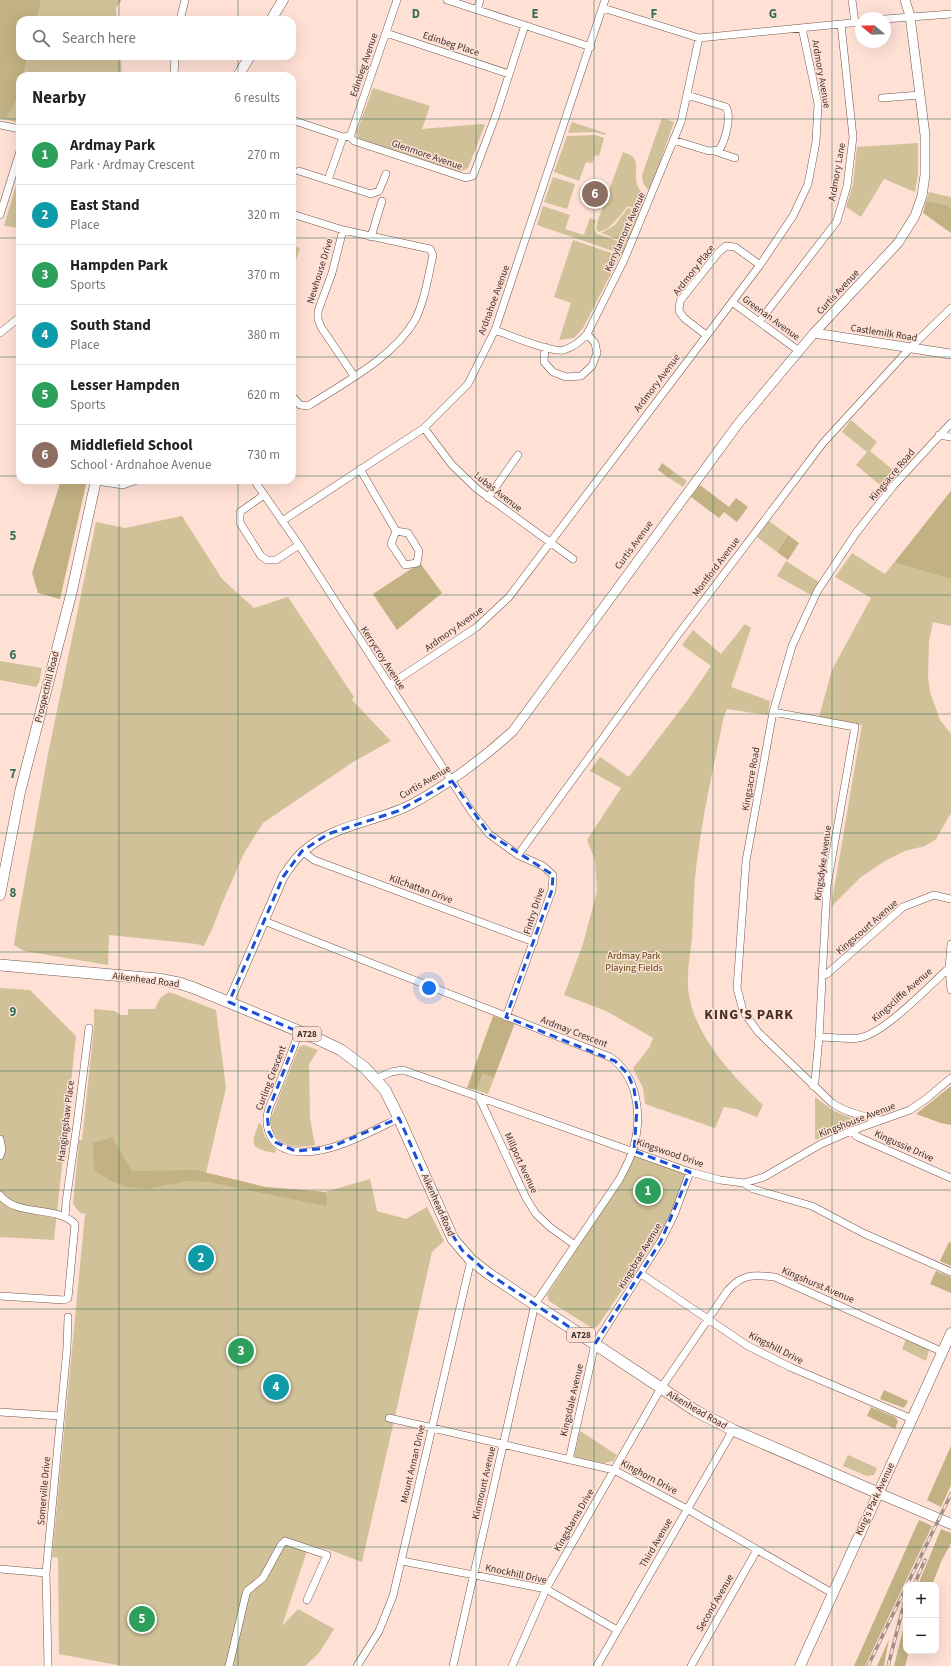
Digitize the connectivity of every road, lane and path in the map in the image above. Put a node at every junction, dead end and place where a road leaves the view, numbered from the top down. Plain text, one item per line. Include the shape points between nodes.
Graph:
1 (186, 0) edge
2 (283, 0) edge
3 (397, 0) edge
4 (447, 0) edge
5 (480, 0) edge
6 (605, 0) edge
7 (852, 0) edge
8 (905, 0) edge
9 (603, 8) junction
10 (477, 10) junction
11 (855, 12) edge
12 (951, 14) edge
13 (181, 16) edge
14 (274, 16) edge
15 (910, 16) junction
16 (891, 18) edge
17 (855, 23) edge
18 (841, 24) junction
19 (525, 25) junction
20 (802, 28) junction
21 (386, 33) junction
22 (699, 38) junction
23 (591, 47) junction
24 (175, 60) edge
25 (248, 60) edge
26 (174, 72) edge
27 (240, 72) edge
28 (509, 74) junction
29 (687, 95) junction
30 (920, 95) junction
31 (882, 98) dead end
32 (296, 121) edge
33 (0, 125) edge
34 (16, 128) edge
35 (346, 136) junction
36 (673, 140) junction
37 (714, 151) junction
38 (735, 158) dead end
39 (16, 164) edge
40 (299, 171) dead end
41 (386, 174) dead end
42 (328, 180) junction
43 (382, 200) dead end
44 (0, 215) edge
45 (296, 215) edge
46 (343, 230) junction
47 (371, 237) junction
48 (760, 265) junction
49 (732, 302) junction
50 (951, 308) edge
51 (16, 320) edge
52 (759, 322) junction
53 (495, 330) junction
54 (0, 333) edge
55 (814, 333) junction
56 (587, 334) junction
57 (706, 335) junction
58 (545, 348) junction
59 (910, 348) junction
60 (799, 351) junction
61 (951, 354) edge
62 (354, 376) junction
63 (296, 400) edge
64 (951, 423) edge
65 (424, 428) junction
66 (939, 435) junction
67 (951, 436) edge
68 (518, 455) dead end
69 (360, 469) junction
70 (95, 484) edge
71 (257, 484) edge
72 (264, 495) junction
73 (488, 498) junction
74 (282, 521) junction
75 (396, 531) junction
76 (550, 543) junction
77 (299, 545) junction
78 (573, 559) dead end
79 (389, 686) junction
80 (773, 712) junction
81 (452, 781) junction
82 (302, 851) junction
83 (518, 855) junction
84 (2, 875) edge
85 (0, 895) edge
86 (951, 899) edge
87 (264, 921) junction
88 (534, 942) junction
89 (951, 944) edge
90 (0, 965) edge
91 (949, 968) junction
92 (822, 975) junction
93 (951, 990) edge
94 (229, 1002) junction
95 (506, 1017) junction
96 (88, 1028) dead end
97 (299, 1032) junction
98 (819, 1037) junction
99 (951, 1078) edge
100 (376, 1079) junction
101 (813, 1086) junction
102 (479, 1097) junction
103 (399, 1118) junction
104 (881, 1120) junction
105 (851, 1131) junction
106 (0, 1139) edge
107 (633, 1151) junction
108 (0, 1156) edge
109 (690, 1172) junction
110 (951, 1178) edge
111 (744, 1183) junction
112 (0, 1195) edge
113 (65, 1217) junction
114 (575, 1245) junction
115 (471, 1260) junction
116 (951, 1272) edge
117 (641, 1274) junction
118 (0, 1296) edge
119 (535, 1304) junction
120 (68, 1317) dead end
121 (708, 1319) junction
122 (951, 1333) edge
123 (595, 1344) junction
124 (943, 1352) junction
125 (661, 1388) junction
126 (0, 1412) edge
127 (60, 1416) junction
128 (389, 1418) dead end
129 (912, 1419) junction
130 (432, 1428) junction
131 (733, 1430) junction
132 (502, 1445) junction
133 (569, 1460) junction
134 (614, 1470) junction
135 (878, 1493) junction
136 (687, 1510) junction
137 (951, 1524) edge
138 (757, 1550) junction
139 (402, 1561) junction
140 (0, 1569) edge
141 (46, 1573) junction
142 (473, 1575) junction
143 (546, 1589) junction
144 (832, 1593) junction
145 (307, 1600) dead end
146 (617, 1630) junction
147 (48, 1666) edge
148 (230, 1666) edge
149 (357, 1666) edge
150 (453, 1666) edge
151 (512, 1666) edge
152 (597, 1666) edge
153 (691, 1666) edge
154 (800, 1666) edge

1 - 13 street
2 - 14 main road
3 - 21 street, Edinbeg Avenue
4 - 10 street
5 - 10 street
6 - 9 street, Ardnahoe Avenue
7 - 11 street
8 - 15 street, Curtis Avenue
9 - 22 street
9 - 23 street, Ardnahoe Avenue
10 - 19 street
12 - 15 street
15 - 16 street
15 - 30 street, Curtis Avenue
17 - 18 street
18 - 20 street
18 - 52 street, Ardmory Lane via 853,137 847,186 837,221
19 - 23 street
19 - 28 street, Glenmore Avenue
20 - 22 street
20 - 48 street, Ardmory Avenue via 818,104 816,142 808,184 793,216
21 - 28 street, Edinbeg Place
21 - 35 street, Edinbeg Avenue via 351,134
22 - 29 street, Kerrylamont Avenue
23 - 53 street, Ardnahoe Avenue
24 - 26 street
25 - 27 main road
28 - 35 street, Glenmore Avenue via 473,176 466,178 354,141
29 - 36 street, Kerrylamont Avenue via 681,122
29 - 37 street via 726,107 729,112 722,146
30 - 31 street
30 - 55 street, Curtis Avenue via 926,175 915,216 898,243
32 - 35 street, Glenmore Avenue
33 - 34 street
35 - 42 street, Edinbeg Avenue
36 - 37 street
36 - 56 street, Kerrylamont Avenue via 624,260
37 - 38 street
39 - 44 street
40 - 42 street
41 - 42 street via 379,191 371,194
43 - 47 street
45 - 46 street, Newhouse Drive
46 - 47 street, Newhouse Drive
46 - 62 street, Newhouse Drive via 332,273 318,311 318,319
47 - 62 street, Newhouse Drive via 430,249 433,255 423,301 414,320 400,340 383,357
48 - 49 street, Ardmory Avenue
48 - 57 street, Ardmory Place via 734,247 726,246 680,302 679,311 684,318
49 - 52 street, Greenan Avenue
49 - 57 street, Ardmory Avenue
50 - 59 street, Montford Avenue
51 - 54 street
52 - 60 street, Greenan Avenue
53 - 58 street, Kerrylamont Avenue
53 - 65 street, Ardnahoe Avenue via 468,384
55 - 59 street, Castlemilk Road
55 - 60 street, Curtis Avenue
56 - 58 street, Kerrylamont Avenue via 580,342 563,350
56 - 58 street via 595,343 597,353 592,366 581,376 566,377 553,372 544,362
57 - 76 street, Ardmory Avenue
59 - 61 street, Castlemilk Road
59 - 83 street, Montford Avenue via 818,450 677,636
60 - 81 street, Curtis Avenue via 738,424 513,731
62 - 63 street via 308,406 300,405
64 - 66 street, Kingsacre Road
65 - 69 street, Ardnahoe Avenue
65 - 73 street, Lubas Avenue via 452,465
66 - 67 street
66 - 80 street, Kingsacre Road via 894,485 856,533 818,590 792,646
68 - 73 street
69 - 74 street, Ardnahoe Avenue
69 - 75 street
70 - 84 main road, Prospecthill Road via 71,595 20,792
71 - 72 street, Kerrycroy Avenue
72 - 74 street, Kerrycroy Avenue
72 - 77 street via 240,512 239,519 261,556 267,560 276,560
73 - 76 street, Lubas Avenue
74 - 77 street, Kerrycroy Avenue
75 - 75 street via 408,533 419,551 417,563 405,566 391,544
76 - 78 street, Lubas Avenue
76 - 79 street, Ardmory Avenue via 509,597 477,627
77 - 79 street, Kerrycroy Avenue
79 - 81 street, Kerrycroy Avenue
80 - 92 street, Kingsdyke Avenue via 855,728 827,886
80 - 101 street, Kingsacre Road via 746,861 737,988 743,1011 751,1023
81 - 82 street, Curtis Avenue via 398,810 328,834
81 - 83 street, Fintry Drive via 489,834
82 - 87 street, Curtis Avenue via 283,877
82 - 88 street, Kilchattan Drive via 314,860
83 - 88 street, Fintry Drive via 543,866 553,874 552,890
84 - 85 main road, Prospecthill Road
86 - 92 street, Kingscourt Avenue via 934,895 903,907 827,974
87 - 94 street, Curtis Avenue
87 - 95 street, Ardmay Crescent
88 - 95 street, Fintry Drive
89 - 91 street
90 - 94 main road, Aikenhead Road / A728 via 168,981
91 - 93 street
91 - 98 street, Kingscliffe Avenue via 874,1033 859,1038
92 - 98 street, Kingsdyke Avenue
94 - 97 main road, Aikenhead Road / A728
95 - 107 street, Ardmay Crescent via 610,1057 621,1066 628,1074 634,1089 637,1109
96 - 113 street, Hangingshaw Place
97 - 100 main road, Aikenhead Road / A728 via 340,1050 359,1062
97 - 103 street, Curling Crescent via 267,1114 269,1132 275,1142 295,1151 329,1148
98 - 101 street, Kingsdyke Avenue
99 - 104 street, Kingshouse Avenue via 910,1110
100 - 102 street, Kingswood Drive via 402,1070
100 - 103 main road, Aikenhead Road / A728 via 385,1090
101 - 104 street, Kingsacre Road via 843,1110
102 - 107 street, Kingswood Drive
102 - 114 street, Millport Avenue via 536,1214
103 - 115 main road, Aikenhead Road / A728 via 453,1239
104 - 105 street, Kingshouse Avenue
105 - 110 street, Kingussie Drive via 858,1137
105 - 111 street, Kingshouse Avenue via 820,1144 764,1177
106 - 108 street
107 - 109 street, Kingswood Drive
107 - 114 street, Ardmay Crescent via 619,1180
109 - 111 street, Kingswood Drive
109 - 117 street, Kingsbrae Avenue via 668,1229
111 - 116 street, Kingswood Drive via 753,1189 812,1206 863,1233
112 - 113 street via 13,1205
113 - 118 street via 75,1224 68,1298 64,1300
114 - 119 street, Ardmay Crescent
115 - 119 main road, Aikenhead Road / A728
115 - 130 street, Mount Annan Drive
117 - 121 street, Kingshill Drive
117 - 123 street, Kingsbrae Avenue
119 - 123 main road, Aikenhead Road / A728
119 - 132 street, Kinmount Avenue
120 - 127 street, Somerville Drive
121 - 124 street, Kingshurst Avenue via 738,1280 754,1275 775,1277
121 - 125 street, Kingshurst Avenue
121 - 129 street, Kingshill Drive via 748,1346 790,1367
122 - 124 main road, King's Park Avenue
123 - 125 main road, Aikenhead Road / A728
123 - 133 street, Kingsdale Avenue
124 - 129 main road, King's Park Avenue
125 - 131 main road, Aikenhead Road / A728 via 696,1411
125 - 134 street, Kingsbarns Drive
126 - 127 street
127 - 141 street, Somerville Drive
128 - 130 street, Kinghorn Drive
129 - 135 main road, King's Park Avenue
130 - 132 street, Kinghorn Drive
130 - 139 street, Mount Annan Drive
131 - 135 main road, Aikenhead Road / A728
131 - 136 street, Third Avenue
132 - 133 street, Kinghorn Drive
132 - 142 street, Kinmount Avenue
133 - 134 street, Kinghorn Drive
134 - 136 street, Kinghorn Drive
134 - 143 street, Kingsbarns Drive
135 - 137 main road, Aikenhead Road
135 - 144 main road, King's Park Avenue
136 - 138 street, Kinghorn Drive
136 - 146 street, Third Avenue
138 - 144 street, Kinghorn Drive
138 - 153 street, Second Avenue
139 - 142 street, Knockhill Drive
139 - 149 street, Mount Annan Drive via 387,1613
140 - 141 street
141 - 147 street, Somerville Drive
142 - 143 street, Knockhill Drive
142 - 150 street, Kinmount Avenue
143 - 146 street, Knockhill Drive
143 - 151 street, Kingsbarns Drive
144 - 154 main road, King's Park Avenue
145 - 148 street via 327,1555 285,1542 263,1578 247,1591
146 - 152 street, Third Avenue

